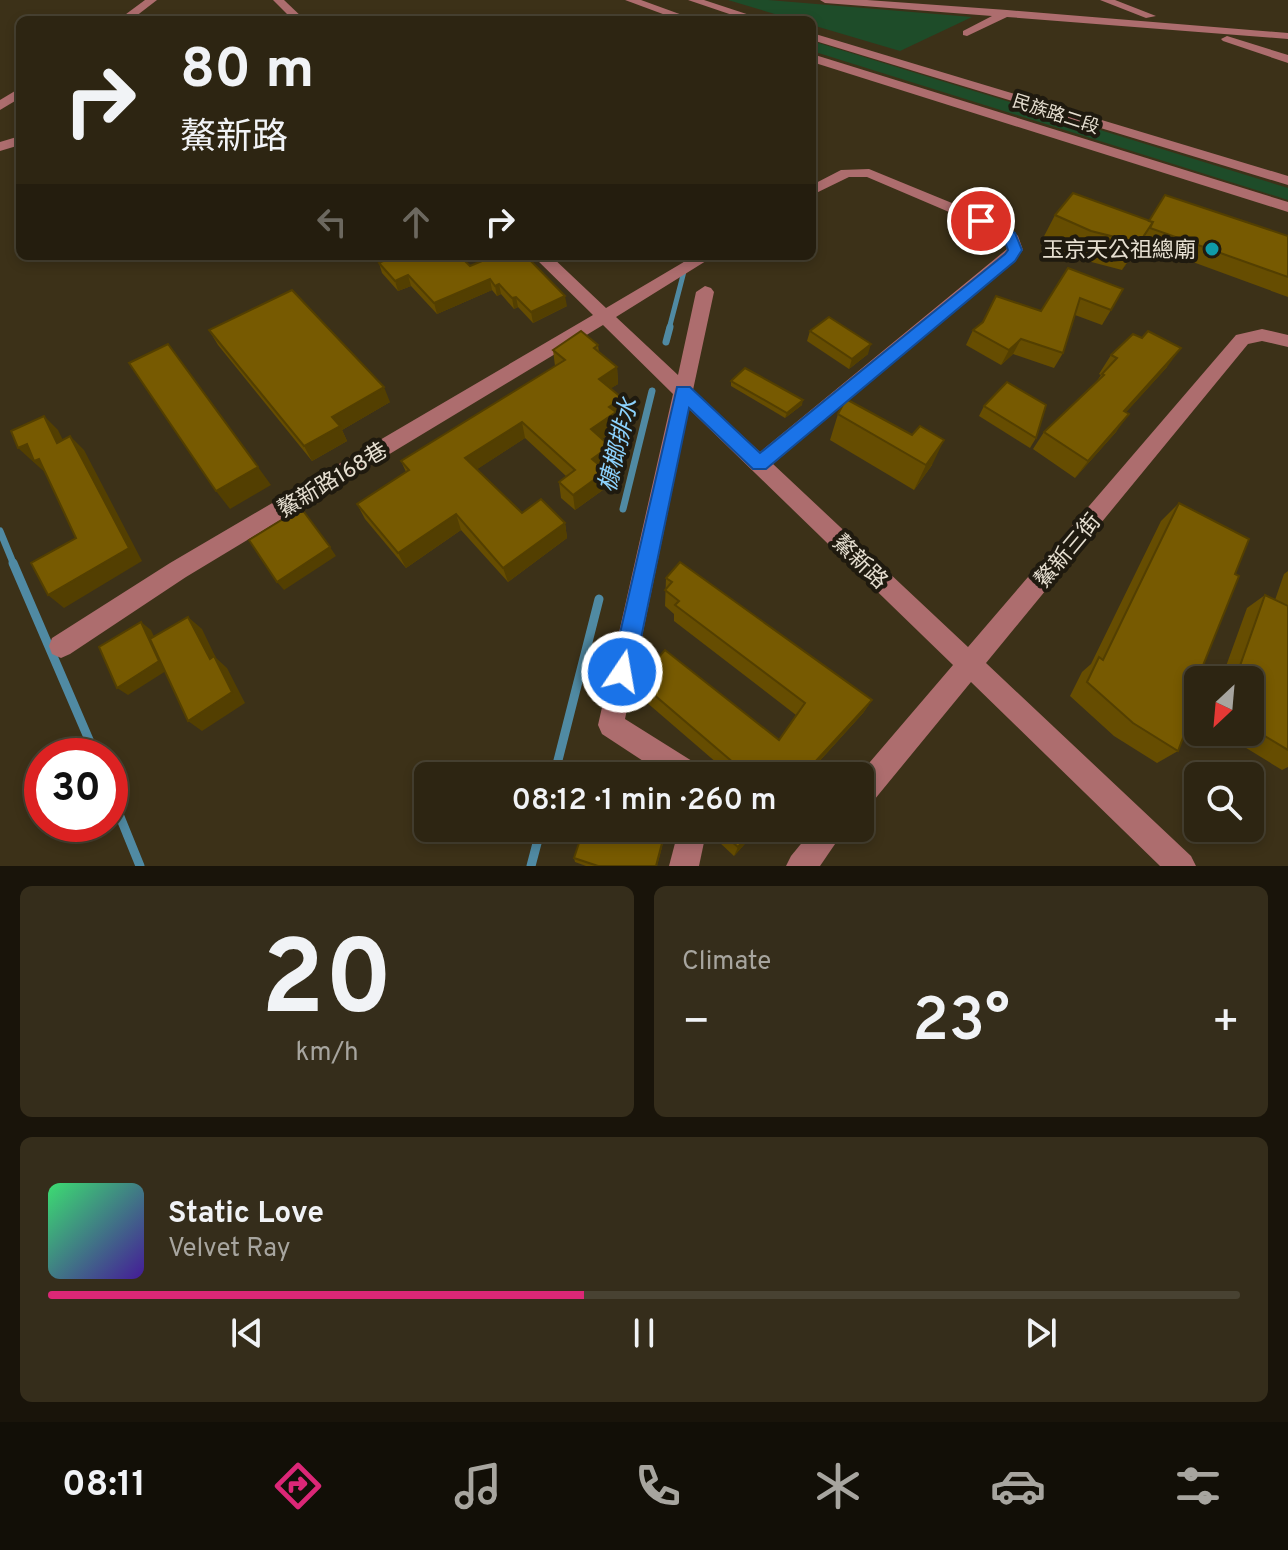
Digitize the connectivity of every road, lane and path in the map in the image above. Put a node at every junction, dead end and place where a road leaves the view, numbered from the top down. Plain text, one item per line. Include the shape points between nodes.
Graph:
1 (152, 0) edge
2 (278, 0) edge
3 (630, 0) edge
4 (693, 0) edge
5 (825, 0) edge
6 (1105, 0) edge
7 (1007, 13) junction
8 (130, 16) edge
9 (295, 16) edge
10 (678, 16) edge
11 (746, 16) edge
12 (1198, 30) junction
13 (967, 33) dead end
14 (1288, 36) edge
15 (816, 37) edge
16 (816, 59) edge
17 (1288, 59) edge
18 (1288, 181) edge
19 (816, 189) edge
20 (1288, 207) edge
21 (545, 260) edge
22 (699, 260) edge
23 (705, 292) dead end
24 (604, 316) junction
25 (1288, 341) edge
26 (683, 392) junction
27 (759, 464) junction
28 (61, 646) dead end
29 (970, 665) junction
30 (668, 762) edge
31 (874, 778) edge
32 (690, 842) edge
33 (821, 842) edge
34 (684, 866) edge
35 (801, 866) edge
36 (1181, 866) edge

1 - 8 street
2 - 9 street
3 - 10 street
4 - 11 street
5 - 7 street
6 - 12 street
7 - 12 street
7 - 13 street
12 - 14 street
12 - 17 street
15 - 18 street, 民族路二段
16 - 20 street, 民族路二段
19 - 27 street via 836,177 869,173 1002,229 1015,250
21 - 24 street, 鰲新路
22 - 24 street, 鰲新路168巷
23 - 26 street
24 - 26 street, 鰲新路
24 - 28 street, 鰲新路168巷 via 178,570
25 - 29 street, 鰲新三街 via 1262,335 1242,339
26 - 27 street, 鰲新路
26 - 30 street via 611,725
27 - 29 street, 鰲新路
29 - 31 street, 鰲新三街
29 - 36 street, 鰲新路
32 - 34 street
33 - 35 street

